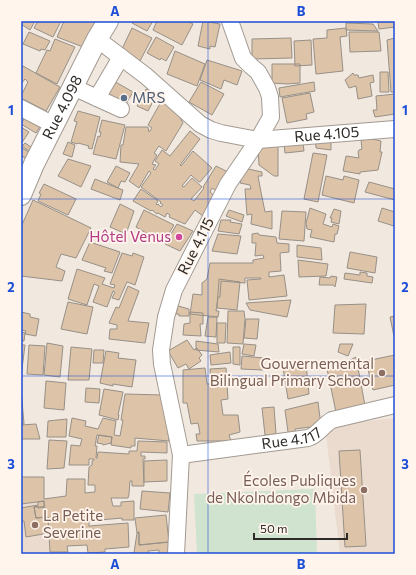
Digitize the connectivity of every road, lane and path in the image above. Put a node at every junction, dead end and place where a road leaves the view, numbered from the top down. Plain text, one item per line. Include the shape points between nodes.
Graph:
1 (108, 21) edge
2 (230, 21) edge
3 (97, 39) junction
4 (121, 57) junction
5 (73, 87) junction
6 (97, 98) junction
7 (21, 108) edge
8 (121, 109) dead end
9 (54, 124) junction
10 (395, 129) edge
11 (258, 140) junction
12 (21, 195) edge
13 (395, 405) edge
14 (180, 455) junction
15 (176, 554) edge

1 - 3 main road, Rue 4.098
2 - 11 street, Rue 4.115 via 244,58 258,72 270,97 271,117
3 - 4 street
3 - 5 main road, Rue 4.098
4 - 6 street
4 - 11 street via 200,124 221,134
5 - 6 street
5 - 9 main road, Rue 4.098
6 - 8 street
7 - 9 street
9 - 12 main road, Rue 4.098
10 - 11 street, Rue 4.105
11 - 14 street, Rue 4.115 via 228,184 174,290 166,317 162,364
13 - 14 street, Rue 4.117 via 332,420 308,438
14 - 15 street, Rue 4.115

